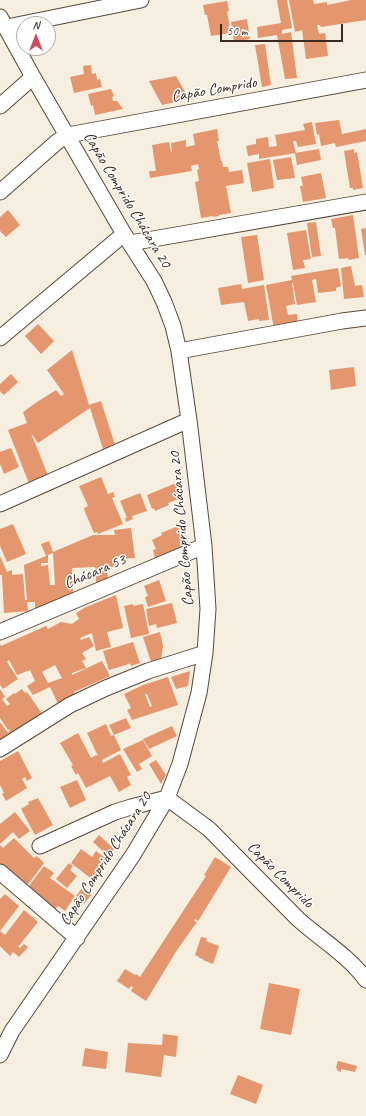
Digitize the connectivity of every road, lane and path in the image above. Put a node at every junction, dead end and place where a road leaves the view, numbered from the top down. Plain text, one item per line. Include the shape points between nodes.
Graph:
1 (141, 0) edge
2 (106, 4) edge
3 (3, 22) edge
4 (33, 77) junction
5 (366, 80) edge
6 (0, 106) edge
7 (68, 135) junction
8 (0, 192) edge
9 (366, 202) edge
10 (127, 239) junction
11 (366, 318) edge
12 (0, 338) edge
13 (179, 351) junction
14 (190, 420) junction
15 (0, 504) edge
16 (204, 546) junction
17 (0, 632) edge
18 (205, 653) junction
19 (0, 749) edge
20 (167, 798) junction
21 (40, 846) dead end
22 (0, 872) edge
23 (77, 938) junction
24 (366, 980) edge
25 (0, 1055) edge

1 - 2 street
2 - 3 street
3 - 4 street, Capão Comprido Chácara 20
4 - 6 street
4 - 7 street, Capão Comprido Chácara 20
5 - 7 street, Capão Comprido
7 - 8 street
7 - 10 street, Capão Comprido Chácara 20
9 - 10 street
10 - 12 street
10 - 13 street, Capão Comprido Chácara 20 via 154,281 164,302
11 - 13 street
13 - 14 street, Capão Comprido Chácara 20
14 - 15 street
14 - 16 street, Capão Comprido Chácara 20
16 - 17 street, Chácara 53
16 - 18 street, Capão Comprido Chácara 20 via 208,608
18 - 19 street via 148,670 106,688 70,705
18 - 20 street, Capão Comprido Chácara 20 via 190,729
20 - 21 street via 130,806
20 - 23 street, Capão Comprido Chácara 20 via 133,855
20 - 24 street, Capão Comprido via 209,829 298,919 350,962
22 - 23 street
23 - 25 street, Capão Comprido Chácara 20 via 12,1031

